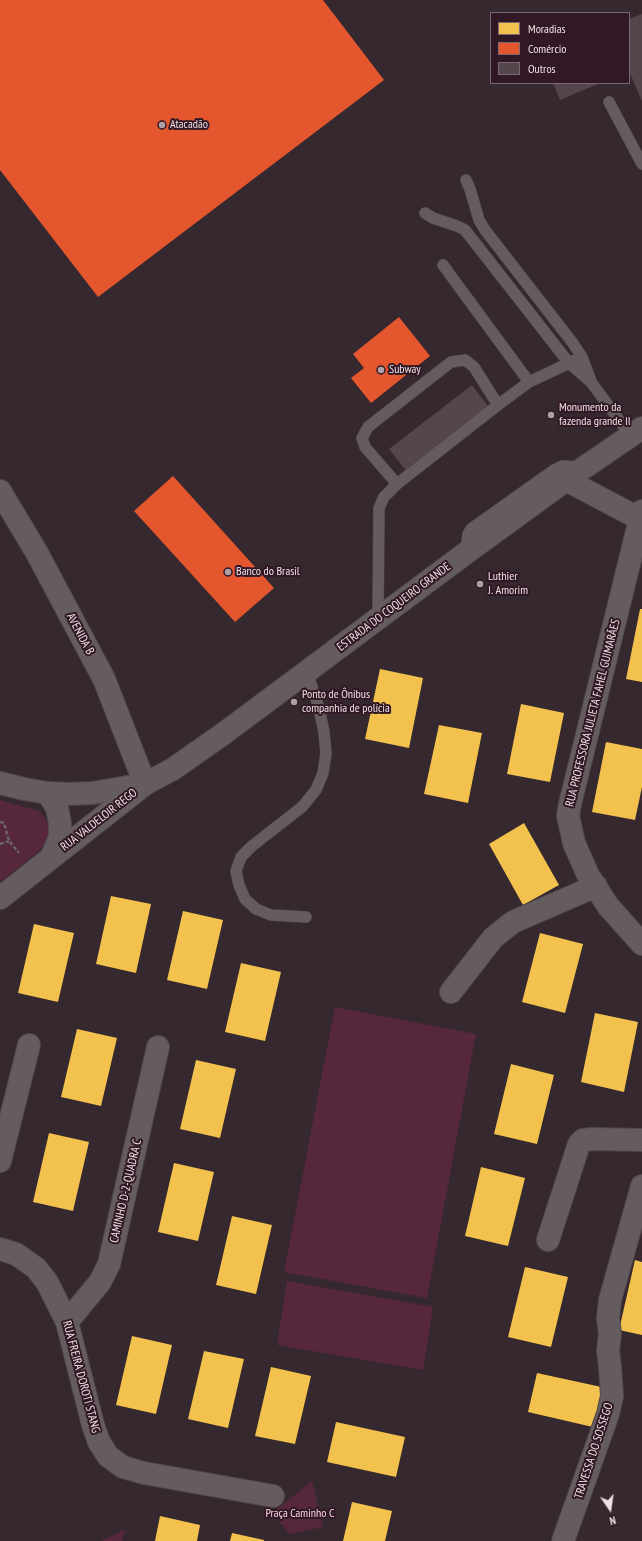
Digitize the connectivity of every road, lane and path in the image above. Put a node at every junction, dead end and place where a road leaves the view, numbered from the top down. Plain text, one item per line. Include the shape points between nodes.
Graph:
1 (610, 102) dead end
2 (642, 164) edge
3 (466, 180) dead end
4 (425, 212) dead end
5 (443, 265) dead end
6 (582, 357) junction
7 (569, 363) junction
8 (529, 382) junction
9 (591, 382) junction
10 (498, 405) junction
11 (636, 432) edge
12 (584, 468) junction
13 (566, 480) junction
14 (397, 484) junction
15 (0, 492) edge
16 (641, 515) edge
17 (466, 553) junction
18 (378, 619) junction
19 (306, 672) junction
20 (0, 783) edge
21 (145, 784) junction
22 (48, 793) junction
23 (0, 822) edge
24 (9, 841) junction
25 (0, 844) edge
26 (23, 858) dead end
27 (51, 858) junction
28 (596, 886) junction
29 (0, 898) edge
30 (306, 917) dead end
31 (642, 944) edge
32 (451, 992) dead end
33 (29, 1045) dead end
34 (158, 1047) dead end
35 (642, 1140) edge
36 (0, 1161) edge
37 (642, 1186) edge
38 (548, 1240) dead end
39 (0, 1249) edge
40 (67, 1322) junction
41 (273, 1496) dead end
42 (563, 1541) edge

1 - 2 lane
3 - 6 lane via 479,220 485,230
4 - 7 lane via 433,218 465,230
5 - 8 lane
6 - 7 lane
6 - 9 lane
7 - 8 lane
7 - 9 lane
8 - 10 lane
9 - 11 lane
10 - 14 lane
10 - 14 lane via 474,367 464,360 451,362 368,427 362,438 365,447
11 - 12 street, ESTRADA DO COQUEIRO GRANDE
12 - 13 street, ESTRADA DO COQUEIRO GRANDE
12 - 17 lane via 562,466 554,470 471,529
13 - 16 street
13 - 17 street, ESTRADA DO COQUEIRO GRANDE
14 - 18 lane via 384,497 379,508
15 - 21 street, AVENIDA B via 37,553 104,678
16 - 28 street, RUA PROFESSORA JULIETA FAHEL GUIMARÃES via 568,816 574,843 588,875
17 - 18 street, ESTRADA DO COQUEIRO GRANDE
18 - 19 street, ESTRADA DO COQUEIRO GRANDE
19 - 21 street, ESTRADA DO COQUEIRO GRANDE via 199,751
19 - 30 lane via 319,708 324,732 326,754 323,773 316,790 302,807 240,857 236,871 238,885 245,899 256,909 271,915
20 - 22 street, RUA VALDELOIR REGO
21 - 22 street, RUA VALDELOIR REGO via 93,793
21 - 27 street, RUA VALDELOIR REGO
22 - 27 street, RUA VALDELOIR REGO via 60,823 60,837
23 - 24 path via 4,823
24 - 25 path
24 - 26 path
27 - 29 street, RUA VALDELOIR REGO
28 - 31 street, RUA PROFESSORA JULIETA FAHEL GUIMARÃES via 608,906
28 - 32 street via 512,922 494,938
33 - 36 street
34 - 40 street, CAMINHO D-2-QUADRA C via 109,1264 100,1282
35 - 38 street via 592,1139 583,1140 579,1144
37 - 42 street, TRAVESSA DO SOSSEGO via 611,1292 608,1351 612,1396 608,1414
39 - 40 street, RUA FREIRA DOROTI STANG via 16,1254 36,1268 47,1282
40 - 41 street, RUA FREIRA DOROTI STANG via 93,1425 99,1442 108,1456 123,1467 144,1474

